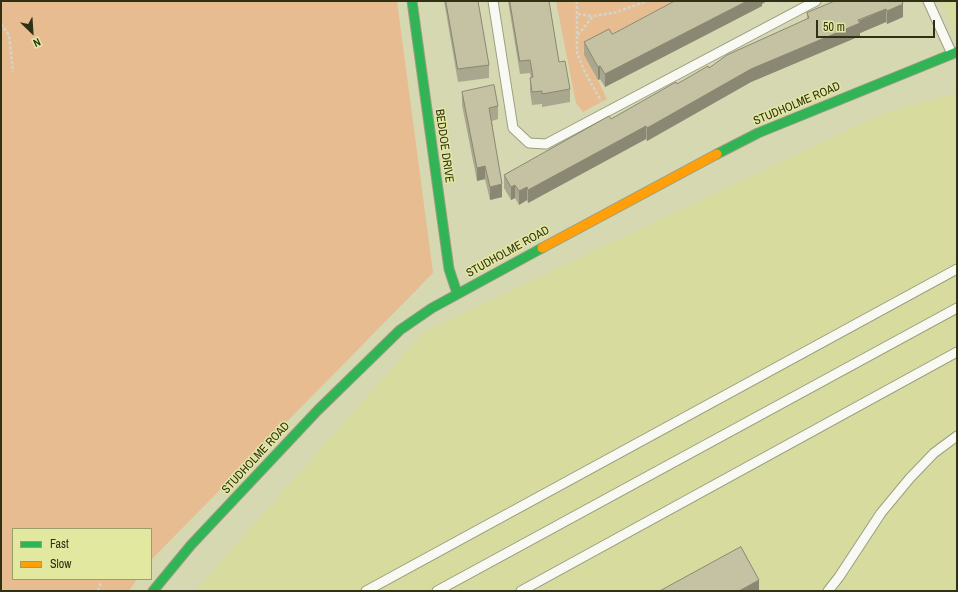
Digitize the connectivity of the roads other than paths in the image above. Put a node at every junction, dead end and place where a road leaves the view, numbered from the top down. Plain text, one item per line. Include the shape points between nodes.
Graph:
1 (412, 1) edge
2 (493, 1) edge
3 (816, 1) edge
4 (928, 1) edge
5 (954, 53) edge
6 (957, 269) edge
7 (458, 293) junction
8 (957, 308) edge
9 (957, 352) edge
10 (957, 436) edge
11 (153, 591) edge
12 (366, 591) edge
13 (437, 591) edge
14 (521, 591) edge
15 (828, 591) edge

1 - 7 street, BEDDOE DRIVE via 450,269
2 - 3 lane via 513,128 529,143 546,144
4 - 5 lane
5 - 7 street, STUDHOLME ROAD via 758,133 669,178
6 - 12 lane
7 - 11 street, STUDHOLME ROAD via 400,330 324,404 192,545
8 - 13 lane
9 - 14 lane
10 - 15 lane via 934,453 910,478 881,513

